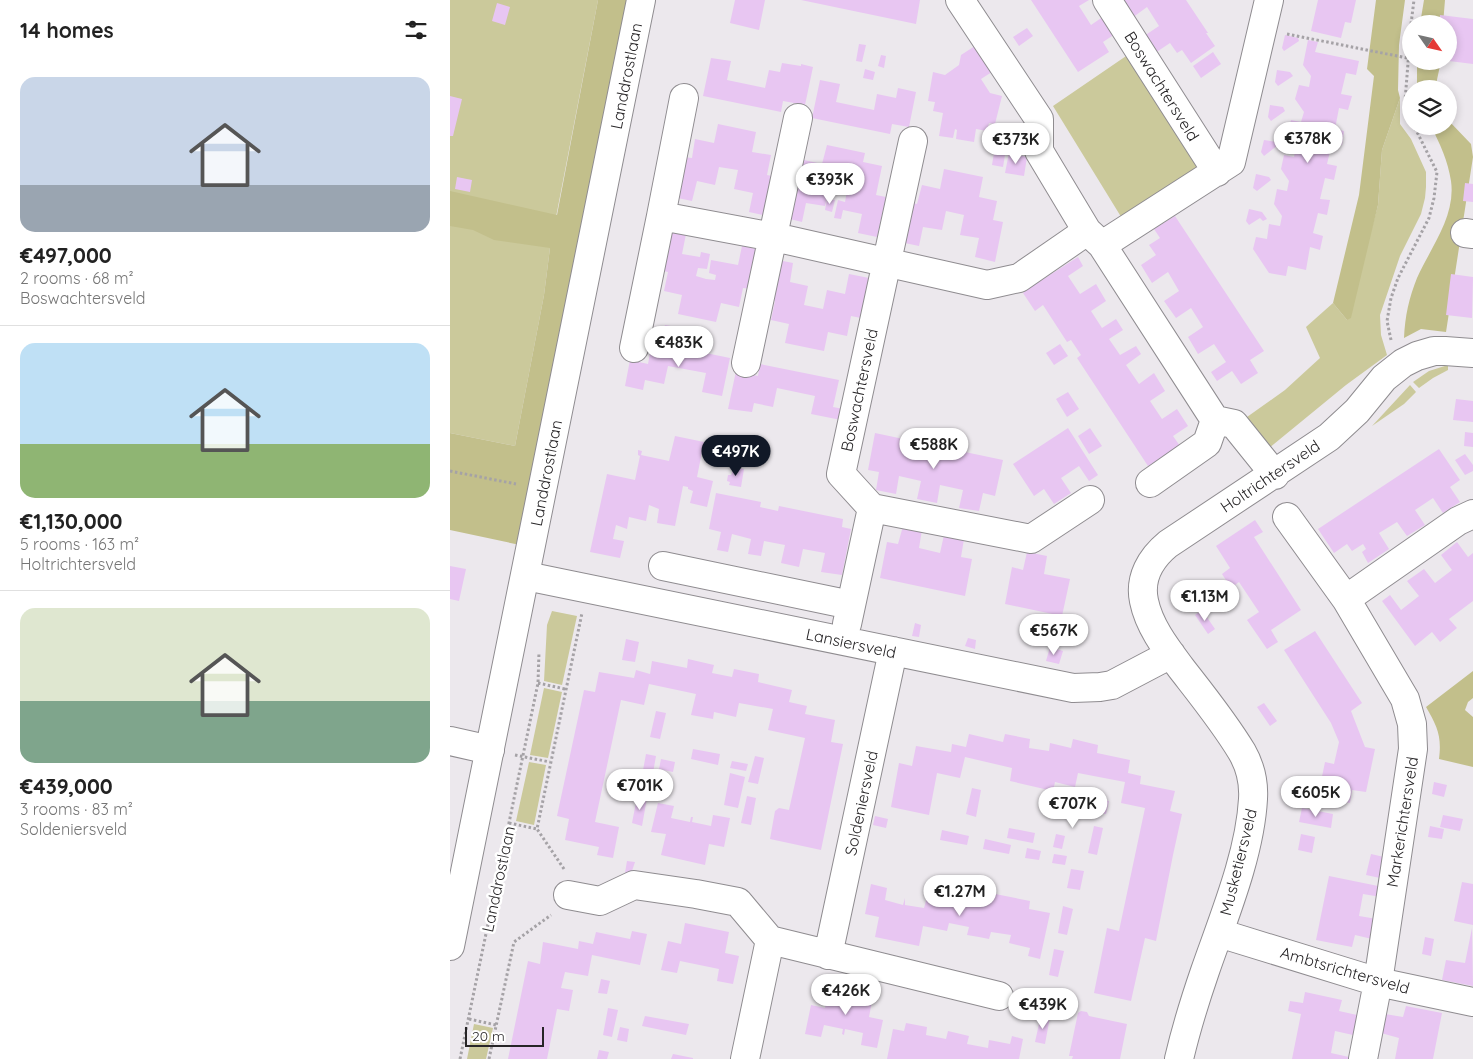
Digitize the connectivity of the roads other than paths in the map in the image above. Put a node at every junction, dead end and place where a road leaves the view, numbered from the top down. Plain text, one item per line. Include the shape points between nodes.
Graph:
1 (641, 0) edge
2 (960, 0) edge
3 (1107, 0) edge
4 (1269, 0) edge
5 (684, 98) dead end
6 (798, 118) dead end
7 (913, 141) dead end
8 (1217, 172) junction
9 (661, 216) junction
10 (774, 237) junction
11 (1095, 238) junction
12 (887, 261) junction
13 (634, 348) dead end
14 (1473, 353) edge
15 (746, 363) dead end
16 (1215, 420) junction
17 (1275, 475) junction
18 (1150, 483) dead end
19 (1090, 500) dead end
20 (872, 508) junction
21 (1473, 514) edge
22 (1287, 517) dead end
23 (663, 566) dead end
24 (526, 576) junction
25 (1346, 599) junction
26 (851, 605) junction
27 (843, 641) junction
28 (894, 652) junction
29 (1171, 654) junction
30 (450, 742) edge
31 (490, 750) junction
32 (568, 895) road end
33 (1219, 933) junction
34 (770, 940) junction
35 (450, 946) edge
36 (828, 955) junction
37 (1378, 982) junction
38 (999, 996) dead end
39 (1473, 1002) edge
40 (745, 1059) edge
41 (1179, 1059) edge
42 (1362, 1059) edge

1 - 24 street, Landdrostlaan
2 - 11 street via 1039,119 1038,151
3 - 8 street, Boswachtersveld
4 - 8 street via 1231,162
5 - 9 street
6 - 10 street
7 - 12 street, Boswachtersveld
8 - 11 street
9 - 10 street
9 - 13 street
10 - 12 street
10 - 15 street
11 - 12 street via 1019,278 987,285
11 - 16 street
12 - 20 street, Boswachtersveld via 841,474
14 - 17 street, Holtrichtersveld via 1434,352 1417,356 1396,368 1343,425
16 - 17 street via 1234,424
16 - 18 street via 1207,443
17 - 29 street, Holtrichtersveld via 1168,544 1149,566 1143,600 1150,621
19 - 20 street via 1031,539
20 - 26 street
21 - 25 street via 1458,521
22 - 25 street, Markerichtersveld
23 - 26 street
24 - 27 street, Lansiersveld
24 - 31 street, Landdrostlaan
25 - 37 street, Markerichtersveld via 1405,699 1412,724 1413,749
26 - 27 street
27 - 28 street, Lansiersveld
28 - 29 street, Lansiersveld via 1060,686 1086,688 1120,682
28 - 36 street, Soldeniersveld
29 - 33 street, Musketiersveld via 1237,744 1247,760 1252,779 1253,798 1245,847
30 - 31 street
31 - 35 street, Landdrostlaan
32 - 34 street via 600,901 634,885 738,902
33 - 37 street, Ambtsrichtersveld
33 - 41 street, Musketiersveld
34 - 36 street
34 - 40 street
36 - 38 street
37 - 39 street, Ambtsrichtersveld
37 - 42 street, Markerichtersveld

